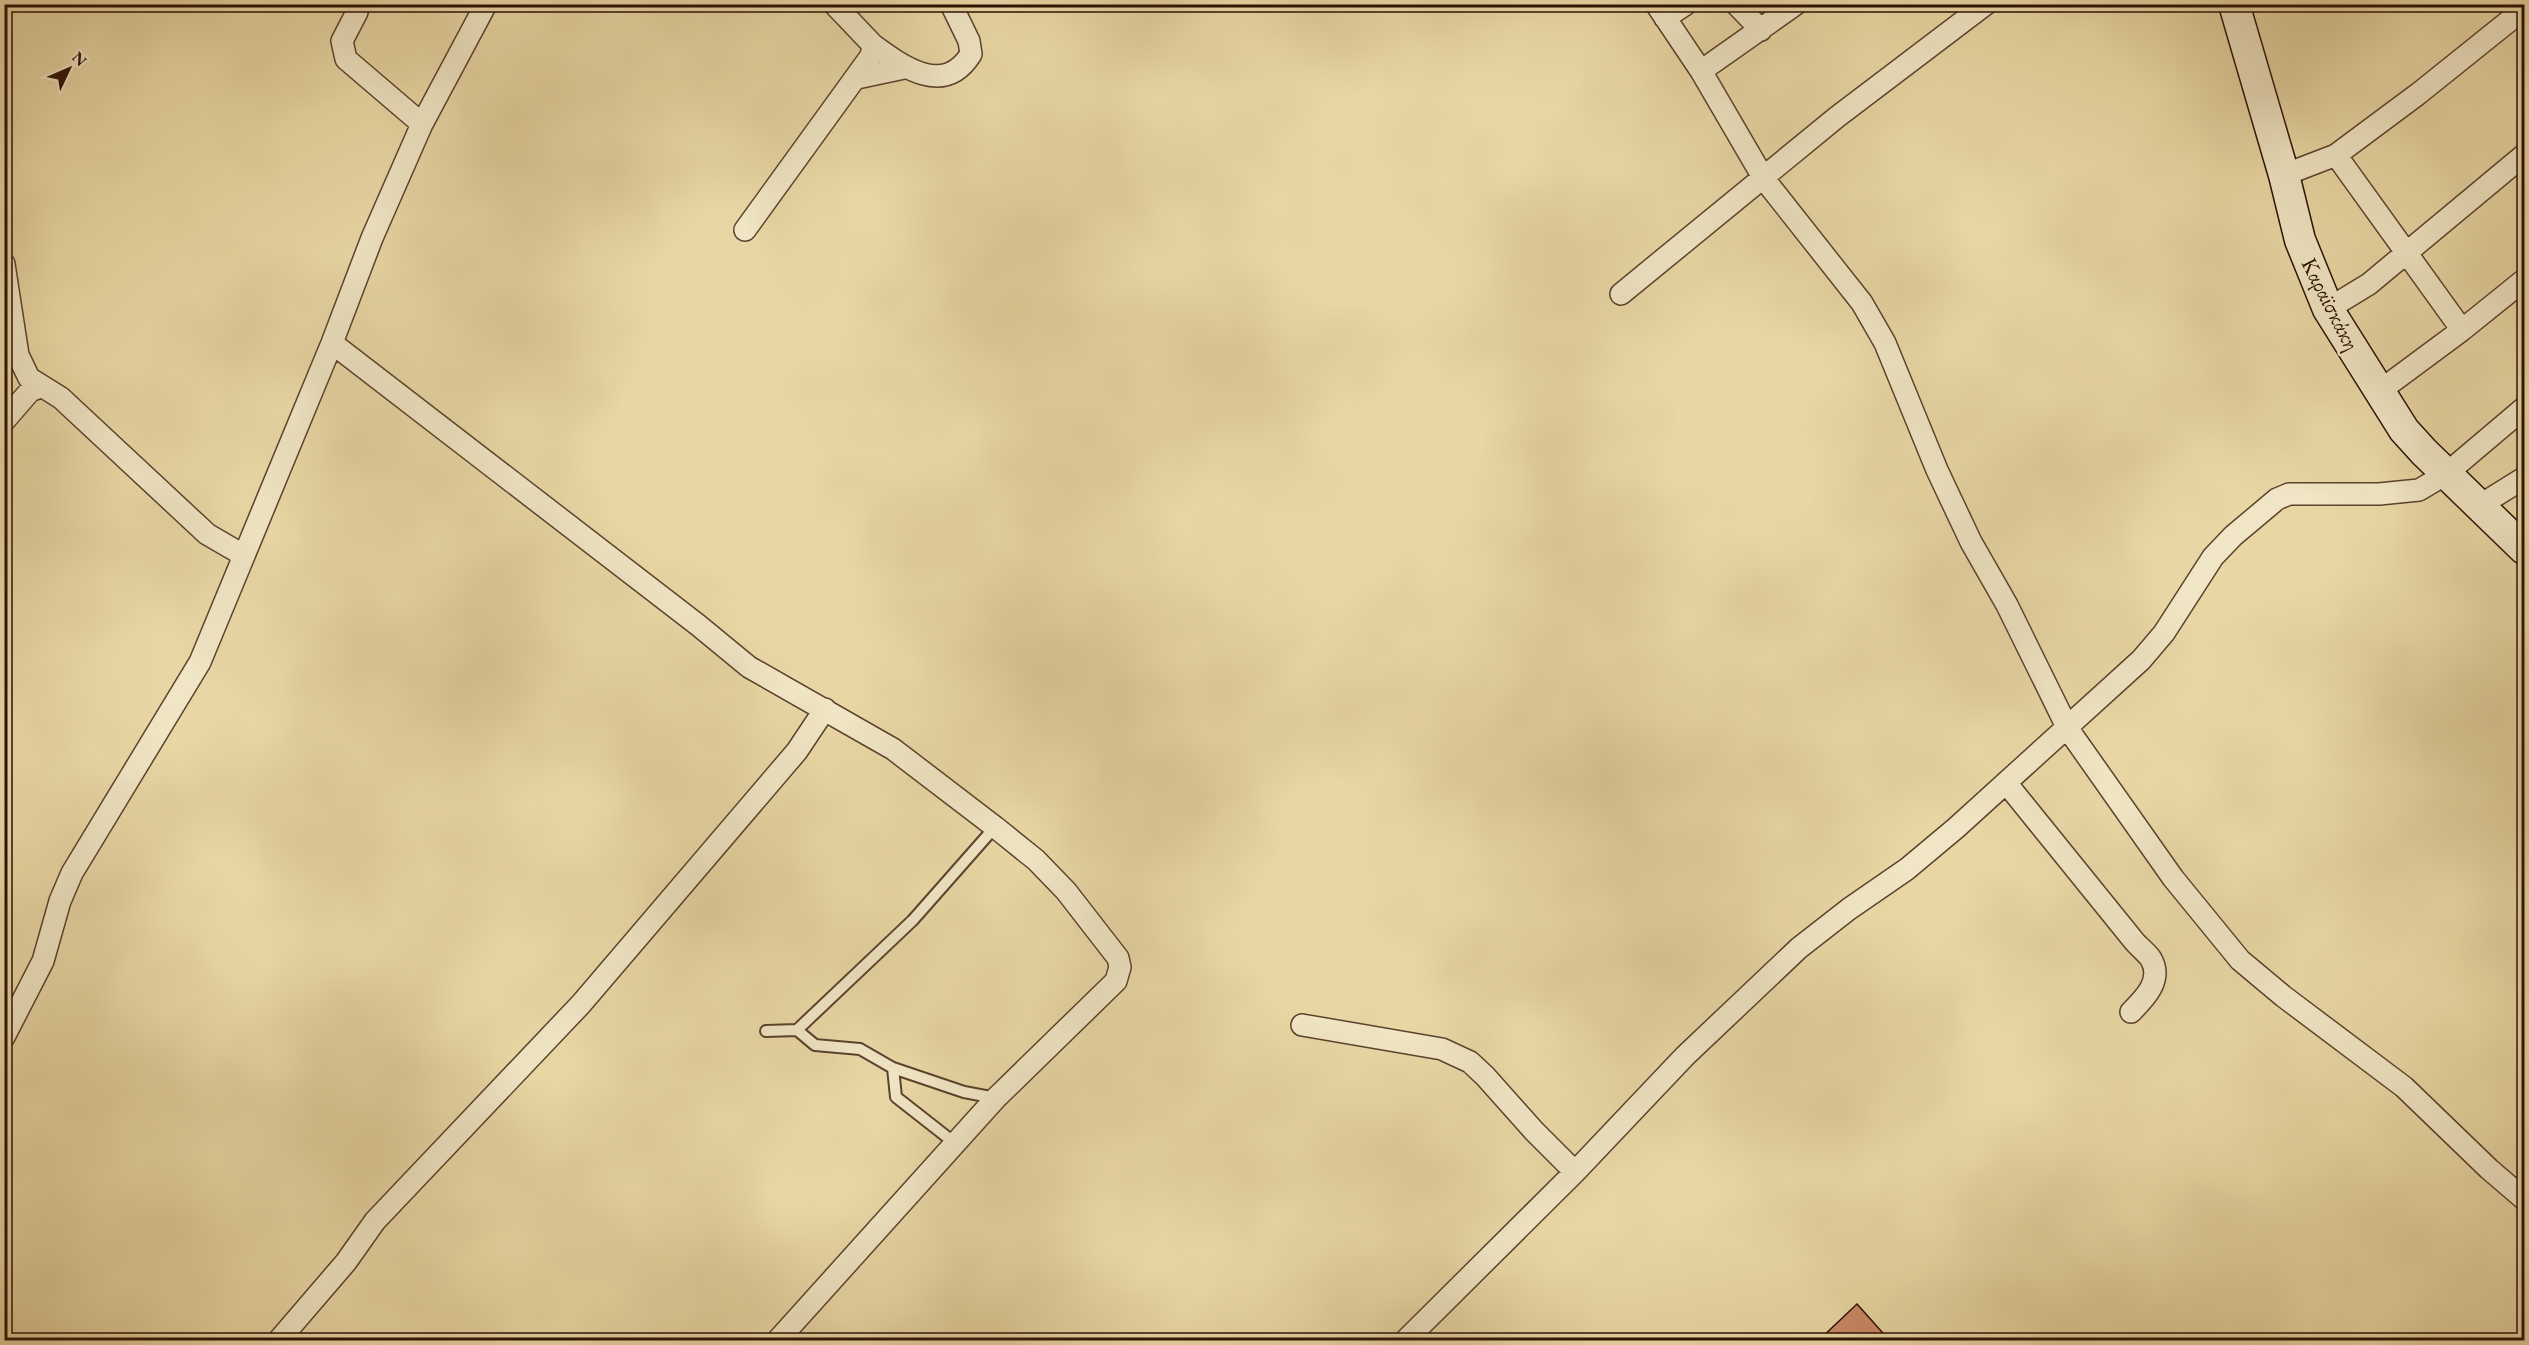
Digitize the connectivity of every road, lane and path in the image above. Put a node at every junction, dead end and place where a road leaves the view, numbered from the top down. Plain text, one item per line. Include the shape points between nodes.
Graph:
1 (355, 4) edge
2 (486, 4) edge
3 (834, 4) edge
4 (951, 4) edge
5 (1686, 4) edge
6 (1736, 4) edge
7 (1796, 4) edge
8 (1986, 4) edge
9 (2234, 4) edge
10 (2524, 9) edge
11 (1661, 11) edge
12 (1761, 30) junction
13 (873, 45) junction
14 (904, 68) junction
15 (1701, 71) junction
16 (857, 78) junction
17 (422, 124) junction
18 (2336, 155) junction
19 (2524, 155) edge
20 (2283, 175) junction
21 (1764, 179) junction
22 (745, 230) dead end
23 (2406, 255) junction
24 (4, 264) edge
25 (2524, 280) edge
26 (1621, 294) dead end
27 (2328, 309) junction
28 (2462, 330) junction
29 (332, 343) junction
30 (40, 387) junction
31 (2381, 390) junction
32 (2524, 408) edge
33 (4, 421) edge
34 (2445, 474) junction
35 (2524, 478) edge
36 (2479, 507) junction
37 (2524, 549) edge
38 (243, 555) junction
39 (825, 709) junction
40 (2068, 729) junction
41 (2007, 784) junction
42 (995, 827) junction
43 (2131, 1012) dead end
44 (1302, 1025) dead end
45 (6, 1029) edge
46 (797, 1030) junction
47 (766, 1031) dead end
48 (893, 1068) junction
49 (996, 1098) junction
50 (956, 1144) junction
51 (1575, 1172) junction
52 (2524, 1199) edge
53 (279, 1341) edge
54 (778, 1341) edge
55 (1407, 1341) edge

1 - 17 street via 357,12 342,40 346,59
2 - 17 street
3 - 13 street
4 - 14 street via 969,41 971,54 962,68 945,76
5 - 11 street
6 - 12 street
7 - 12 street
8 - 21 street via 1837,117
9 - 20 street, Καραϊσκάκη
10 - 18 street
11 - 15 street
12 - 15 street
13 - 14 street
13 - 16 street
14 - 16 street
15 - 21 street
16 - 22 street
17 - 29 street
18 - 20 street
18 - 23 street
19 - 23 street
20 - 27 street, Καραϊσκάκη via 2300,240
21 - 26 street
21 - 40 street via 1862,303 1885,343 1946,491
23 - 27 street
23 - 28 street
24 - 30 street via 18,355 29,378
25 - 28 street
27 - 31 street, Καραϊσκάκη
28 - 31 street
29 - 38 street
29 - 39 street via 749,667
30 - 33 street via 30,391
30 - 38 street via 61,398 207,534
31 - 34 street, Καραϊσκάκη via 2404,430
32 - 34 street
34 - 36 street, Καραϊσκάκη
34 - 40 street via 2419,490 2289,494 2277,499 2213,556 2164,633
35 - 36 street
36 - 37 street, Καραϊσκάκη
38 - 45 street via 200,662 72,873 43,961
39 - 42 street via 893,749
39 - 53 street via 797,751 581,1004 375,1221
40 - 41 street
40 - 52 street via 2173,878 2240,960 2404,1087
41 - 43 street via 2151,959 2154,983
41 - 51 street via 1907,869 1799,948 1685,1056
42 - 46 lane via 913,920
42 - 49 street via 1066,891 1099,931 1120,967 1116,981
44 - 51 street via 1442,1049 1470,1062
46 - 47 lane
46 - 48 lane via 815,1045 860,1049
48 - 49 lane via 964,1092
48 - 50 lane via 896,1097
49 - 50 street
50 - 54 street
51 - 55 street

